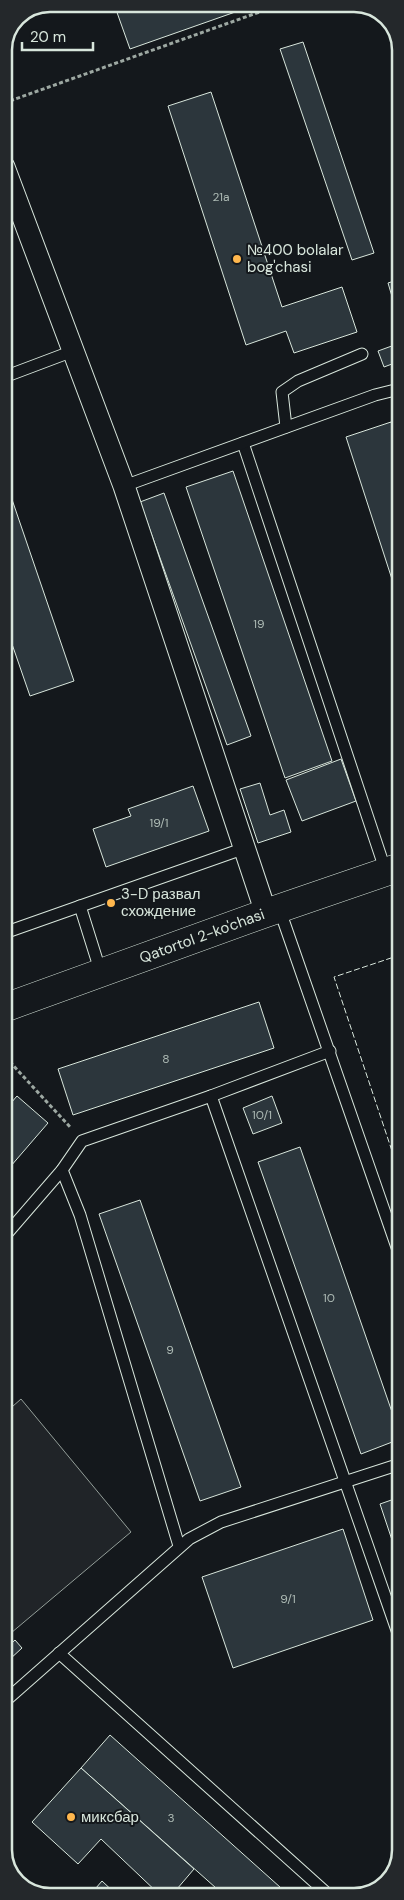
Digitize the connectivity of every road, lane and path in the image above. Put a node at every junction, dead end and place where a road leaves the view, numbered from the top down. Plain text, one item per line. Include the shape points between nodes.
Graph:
1 (258, 13) edge
2 (12, 100) edge
3 (12, 189) edge
4 (73, 351) junction
5 (362, 354) dead end
6 (12, 374) edge
7 (391, 391) edge
8 (286, 427) junction
9 (243, 443) junction
10 (124, 486) junction
11 (245, 848) junction
12 (391, 865) edge
13 (391, 870) edge
14 (80, 906) junction
15 (273, 911) junction
16 (12, 930) edge
17 (101, 973) junction
18 (13, 1005) edge
19 (330, 1051) junction
20 (13, 1065) edge
21 (211, 1096) junction
22 (82, 1141) junction
23 (62, 1170) junction
24 (13, 1227) edge
25 (392, 1232) edge
26 (392, 1467) edge
27 (346, 1481) junction
28 (179, 1546) junction
29 (392, 1615) edge
30 (59, 1653) junction
31 (13, 1694) edge
32 (320, 1887) edge

1 - 2 path
3 - 4 street
4 - 6 lane
4 - 10 street
5 - 8 lane via 298,381 282,392
7 - 8 lane
8 - 9 lane
9 - 10 lane
9 - 12 lane
10 - 11 street
11 - 14 lane
11 - 15 street
13 - 15 main road, Qatortol 2-ko'chasi
14 - 16 lane
14 - 17 lane
15 - 17 main road, Qatortol 2-ko'chasi
15 - 19 lane
17 - 18 main road, Qatortol 2-ko'chasi
19 - 21 lane
19 - 25 lane
20 - 22 path
21 - 22 lane
21 - 27 lane
22 - 23 lane
23 - 24 lane
23 - 28 lane via 80,1215
26 - 27 lane
27 - 28 lane via 221,1522
27 - 29 lane
28 - 30 lane
30 - 31 lane
30 - 32 lane

